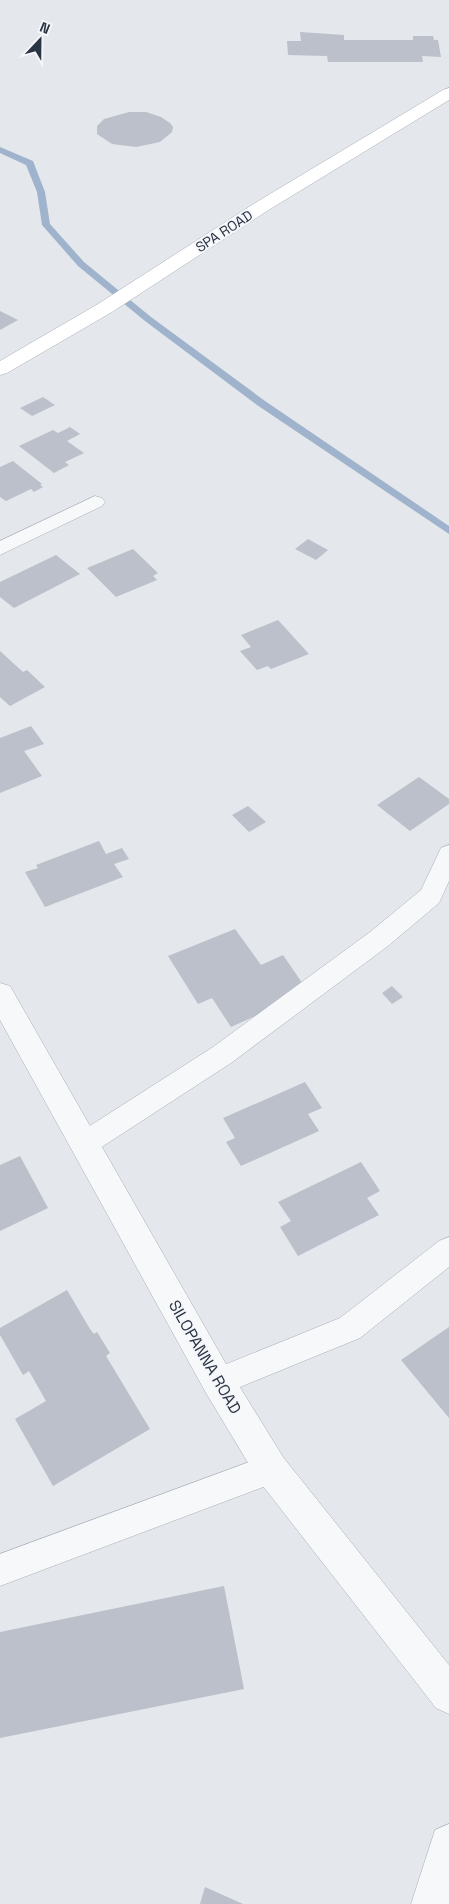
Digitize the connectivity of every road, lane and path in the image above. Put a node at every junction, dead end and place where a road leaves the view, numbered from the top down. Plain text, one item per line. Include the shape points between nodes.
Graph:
1 (449, 93) edge
2 (0, 369) edge
3 (95, 502) dead end
4 (0, 548) edge
5 (449, 854) edge
6 (0, 994) edge
7 (84, 1144) junction
8 (449, 1250) edge
9 (218, 1382) junction
10 (271, 1469) junction
11 (0, 1570) edge
12 (449, 1695) edge
13 (449, 1844) edge
14 (431, 1904) edge

1 - 2 main road, SPA ROAD via 105,308
3 - 4 lane
5 - 7 lane via 430,896 379,939 222,1055
6 - 7 street, SILOPANNA ROAD
7 - 9 street, SILOPANNA ROAD
8 - 9 lane via 350,1328
9 - 10 street, SILOPANNA ROAD
10 - 11 lane
10 - 12 street, SILOPANNA ROAD
13 - 14 street

